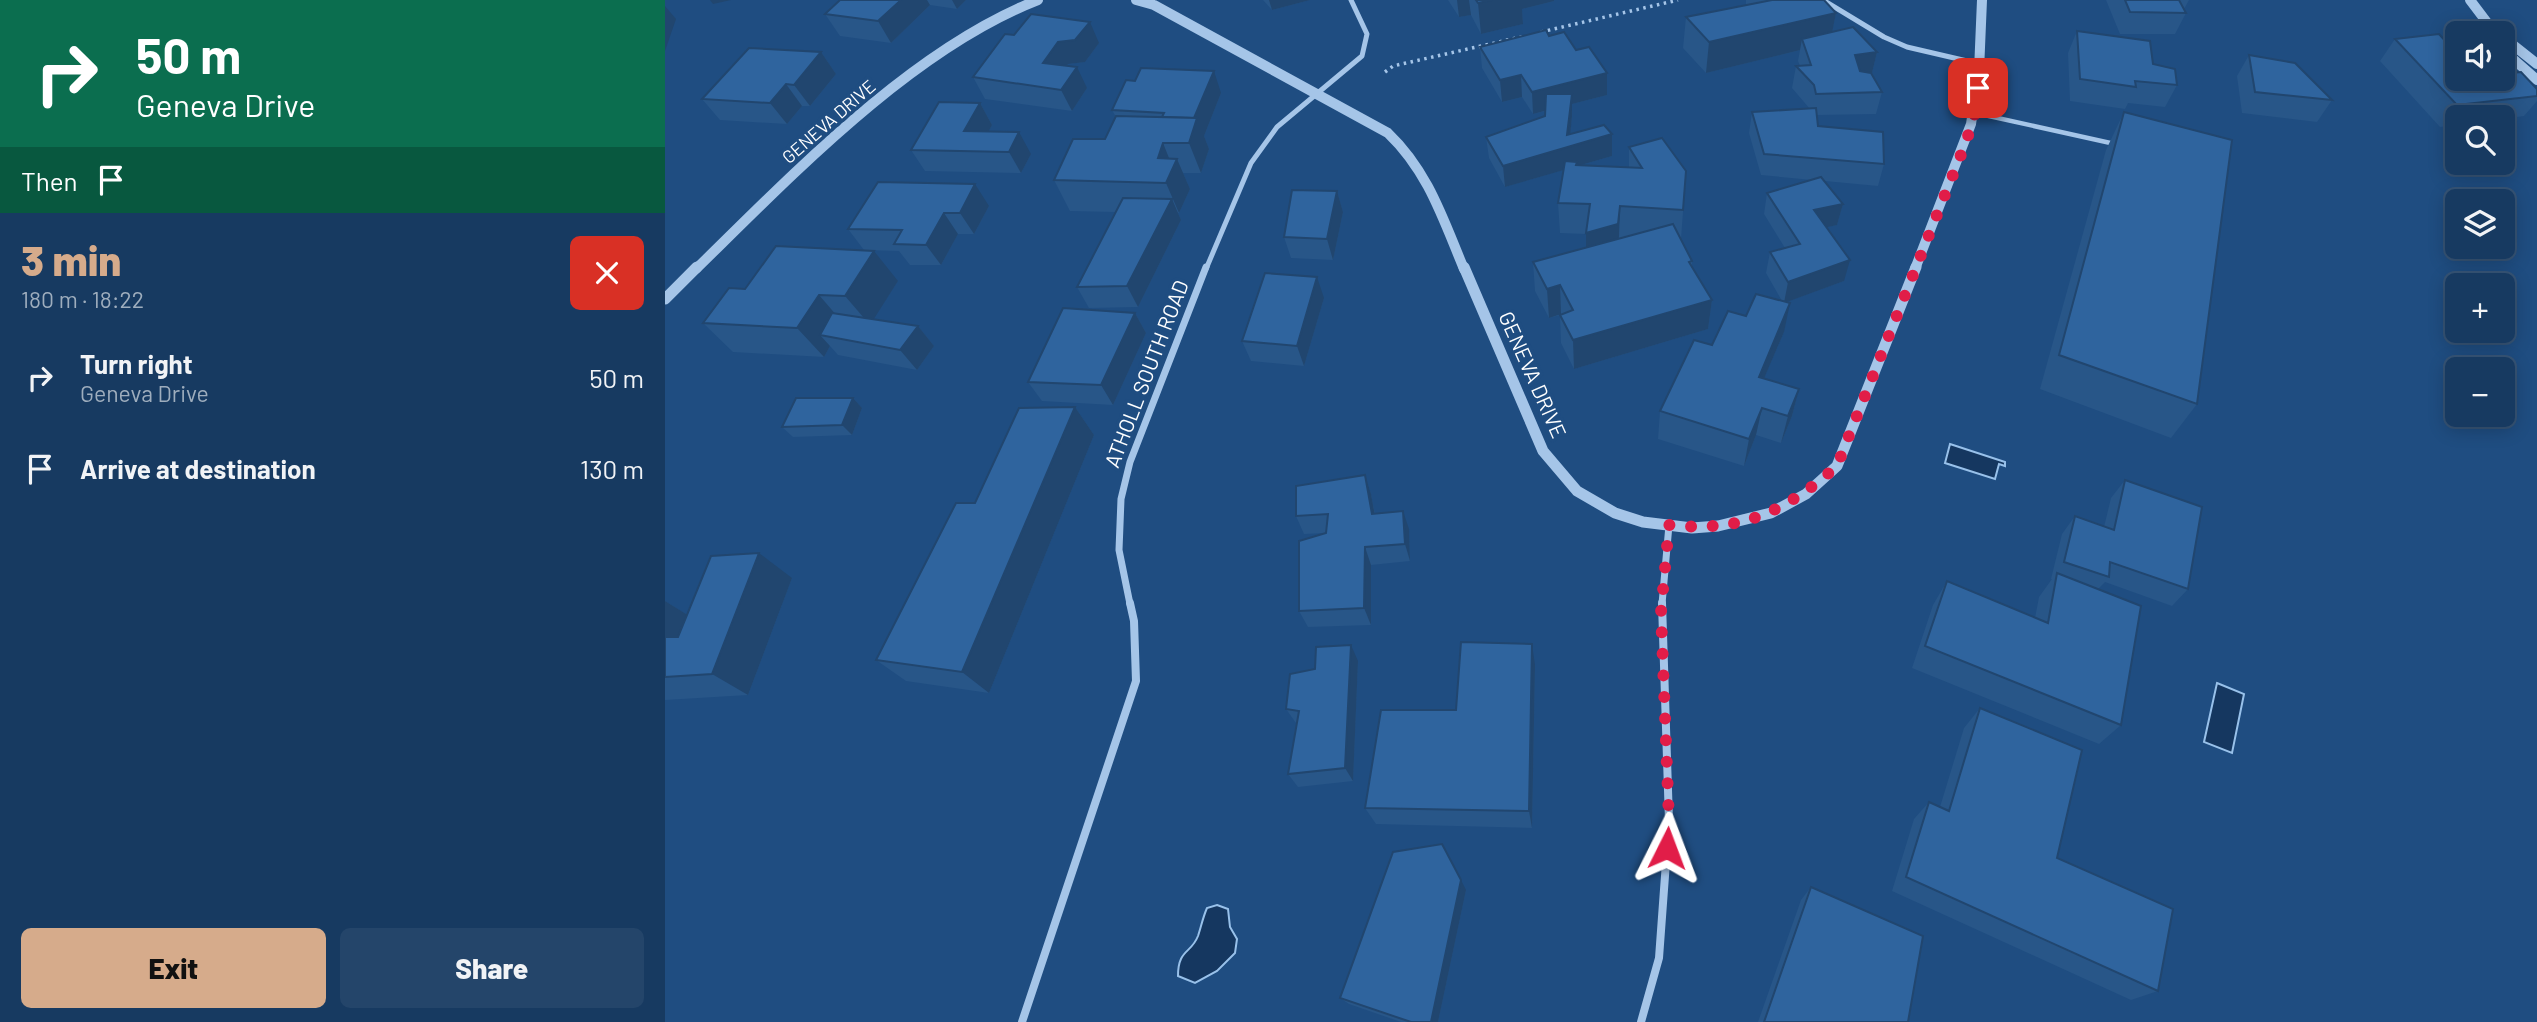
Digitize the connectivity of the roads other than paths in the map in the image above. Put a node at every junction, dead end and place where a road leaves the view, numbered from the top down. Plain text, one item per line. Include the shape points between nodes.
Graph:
1 (1038, 0) edge
2 (1136, 0) edge
3 (1351, 0) edge
4 (1822, 0) edge
5 (1982, 0) edge
6 (2470, 0) edge
7 (2487, 21) edge
8 (2515, 47) edge
9 (2515, 61) edge
10 (1980, 64) junction
11 (2537, 64) edge
12 (2537, 80) edge
13 (1319, 93) junction
14 (1975, 113) junction
15 (2120, 146) edge
16 (665, 299) edge
17 (1669, 525) junction
18 (1022, 1022) edge
19 (1641, 1022) edge

1 - 16 street, GENEVA DRIVE via 1011,9 941,51 855,120
2 - 13 street, GENEVA DRIVE via 1154,5
3 - 13 street, ATHOLL SOUTH ROAD via 1369,37 1367,48
4 - 10 street via 1907,47
5 - 10 street, GENEVA DRIVE
6 - 7 street
8 - 11 street
9 - 12 street
10 - 14 street, GENEVA DRIVE
13 - 17 street, GENEVA DRIVE via 1388,133 1424,176 1543,451 1577,491 1615,513
13 - 18 street, ATHOLL SOUTH ROAD via 1277,127 1251,163 1130,462 1121,499 1119,550 1134,621 1136,681
14 - 15 lane
14 - 17 street, GENEVA DRIVE via 1837,466 1806,494 1771,513 1719,526
17 - 19 street via 1661,612 1669,821 1659,958

